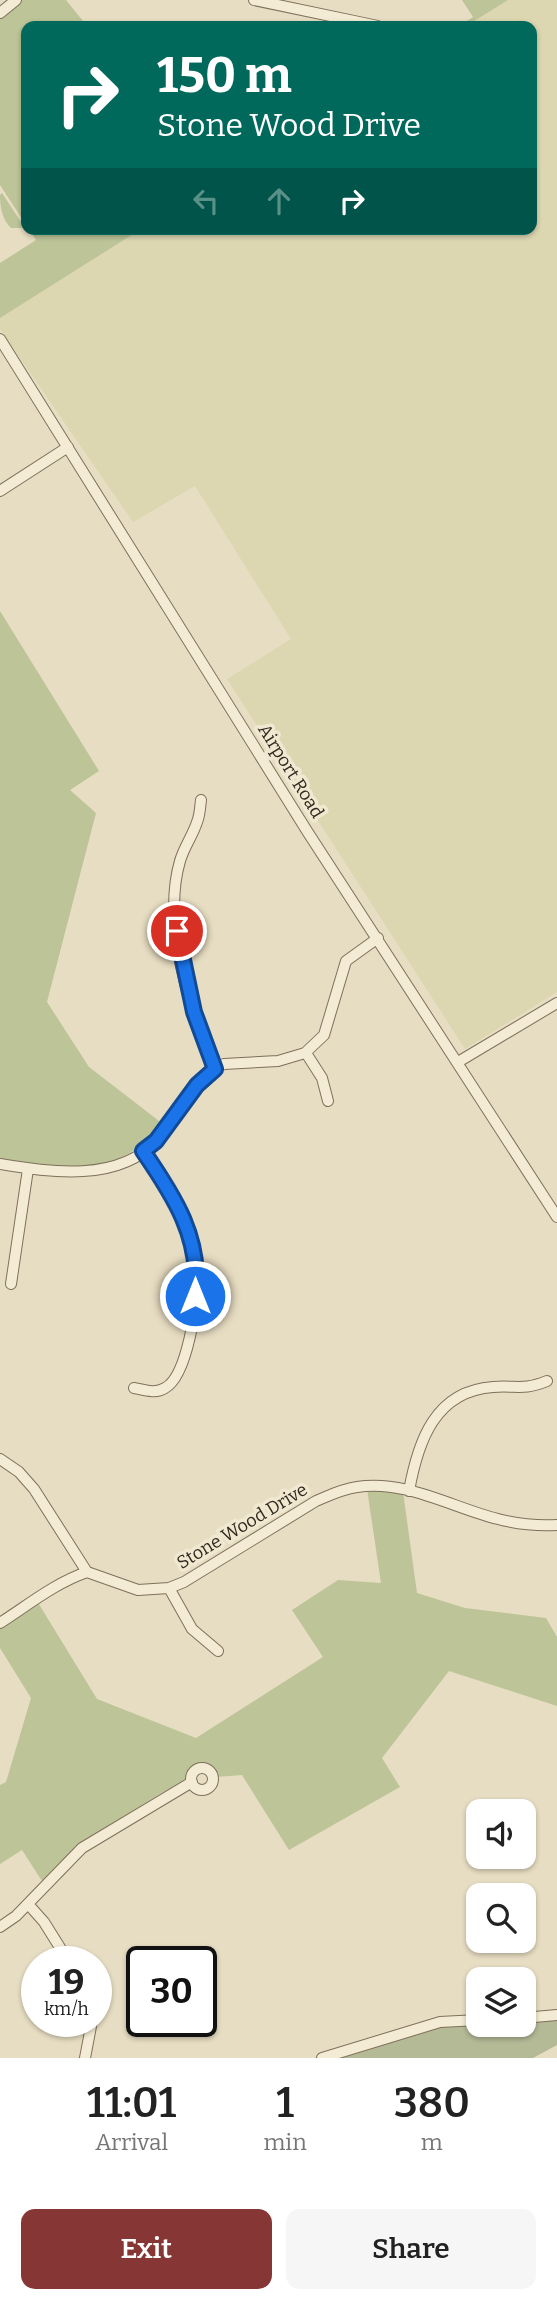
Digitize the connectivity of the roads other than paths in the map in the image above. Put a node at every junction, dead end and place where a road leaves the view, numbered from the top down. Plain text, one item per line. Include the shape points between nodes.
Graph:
1 (16, 0) edge
2 (254, 0) edge
3 (0, 13) edge
4 (354, 21) edge
5 (0, 339) edge
6 (68, 447) junction
7 (0, 491) edge
8 (201, 800) dead end
9 (378, 938) junction
10 (557, 1003) edge
11 (306, 1053) junction
12 (458, 1062) junction
13 (215, 1069) junction
14 (328, 1101) dead end
15 (143, 1151) junction
16 (0, 1164) edge
17 (28, 1169) junction
18 (557, 1217) edge
19 (10, 1284) dead end
20 (547, 1381) dead end
21 (134, 1388) dead end
22 (0, 1458) edge
23 (409, 1490) junction
24 (557, 1525) edge
25 (87, 1572) junction
26 (169, 1588) junction
27 (0, 1623) edge
28 (218, 1651) dead end
29 (192, 1782) dead end
30 (28, 1904) junction
31 (0, 1927) edge
32 (59, 1946) edge
33 (557, 2015) edge
34 (536, 2017) edge
35 (466, 2021) edge
36 (89, 2037) edge
37 (85, 2058) edge
38 (322, 2058) edge

1 - 3 street
2 - 4 street
5 - 6 street, Airport Road
6 - 7 street
6 - 9 street, Airport Road
8 - 13 street via 198,821 180,861 173,905 194,1012
9 - 11 street via 346,961 324,1035
9 - 12 street, Airport Road
10 - 12 street
11 - 13 street
11 - 14 street via 322,1078
12 - 18 street, Airport Road
13 - 15 street
15 - 17 street via 100,1170
15 - 21 street via 190,1230 198,1276 191,1336 176,1379 158,1391
16 - 17 street
17 - 19 street
20 - 23 street via 529,1388 466,1392 448,1403 425,1434
22 - 25 street via 34,1489
23 - 24 street, Stone Wood Drive via 499,1519
23 - 26 street, Stone Wood Drive via 369,1486 336,1492
25 - 26 street, Stone Wood Drive via 138,1590
25 - 27 street
26 - 28 street via 192,1629
29 - 30 street via 82,1848
30 - 31 street
30 - 32 street
33 - 34 street
35 - 38 street via 440,2022
36 - 37 street

